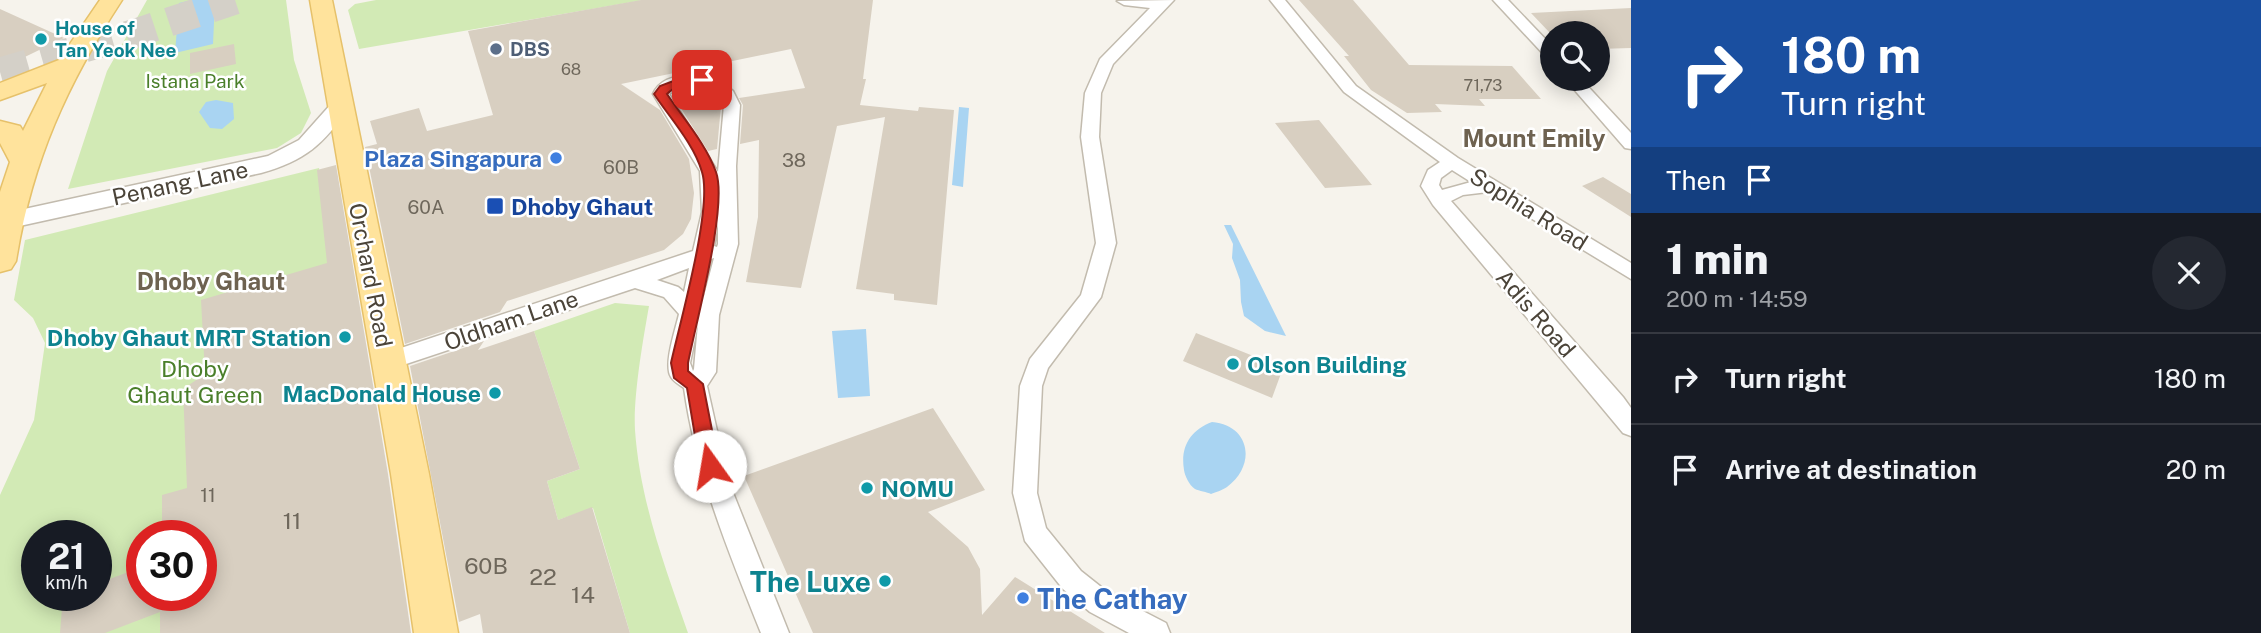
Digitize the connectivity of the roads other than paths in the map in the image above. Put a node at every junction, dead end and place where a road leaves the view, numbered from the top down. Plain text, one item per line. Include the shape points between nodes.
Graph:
1 (111, 0) edge
2 (321, 0) edge
3 (1277, 0) edge
4 (1500, 0) edge
5 (1124, 1) edge
6 (1163, 4) edge
7 (1540, 42) edge
8 (67, 66) junction
9 (1584, 91) edge
10 (0, 92) edge
11 (339, 107) junction
12 (0, 129) edge
13 (1631, 144) edge
14 (23, 158) junction
15 (1452, 162) junction
16 (1492, 186) junction
17 (1440, 201) junction
18 (3, 221) edge
19 (728, 244) junction
20 (701, 257) junction
21 (0, 261) edge
22 (1631, 272) edge
23 (635, 281) junction
24 (689, 311) junction
25 (388, 361) junction
26 (695, 384) junction
27 (1631, 426) edge
28 (436, 633) edge
29 (775, 633) edge
30 (1156, 633) edge

1 - 8 main road
2 - 11 main road, Orchard Road
3 - 15 street, Sophia Road via 1350,89
4 - 7 street
5 - 6 street
6 - 30 street via 1106,62 1096,84 1090,137 1107,243 1091,297 1038,365 1031,386 1025,493 1034,533 1072,580 1100,603
8 - 10 main road
8 - 14 main road
9 - 13 street
11 - 18 street, Penang Lane via 320,136 288,157
11 - 25 main road, Orchard Road
12 - 14 main road via 10,132
14 - 18 main road
15 - 16 street, Sophia Road
15 - 17 street via 1430,180
16 - 17 street via 1460,189
16 - 22 street, Sophia Road
17 - 27 street, Adis Road
18 - 21 main road
19 - 20 street, Oldham Lane
19 - 20 street via 732,105 727,94 711,82 689,79 660,94 709,171 711,212
19 - 26 street via 709,315 705,372
20 - 23 street, Oldham Lane
20 - 24 street
23 - 24 street via 671,292
23 - 25 street, Oldham Lane
24 - 26 street via 679,363 680,374
25 - 28 main road, Orchard Road
26 - 29 street via 710,466

